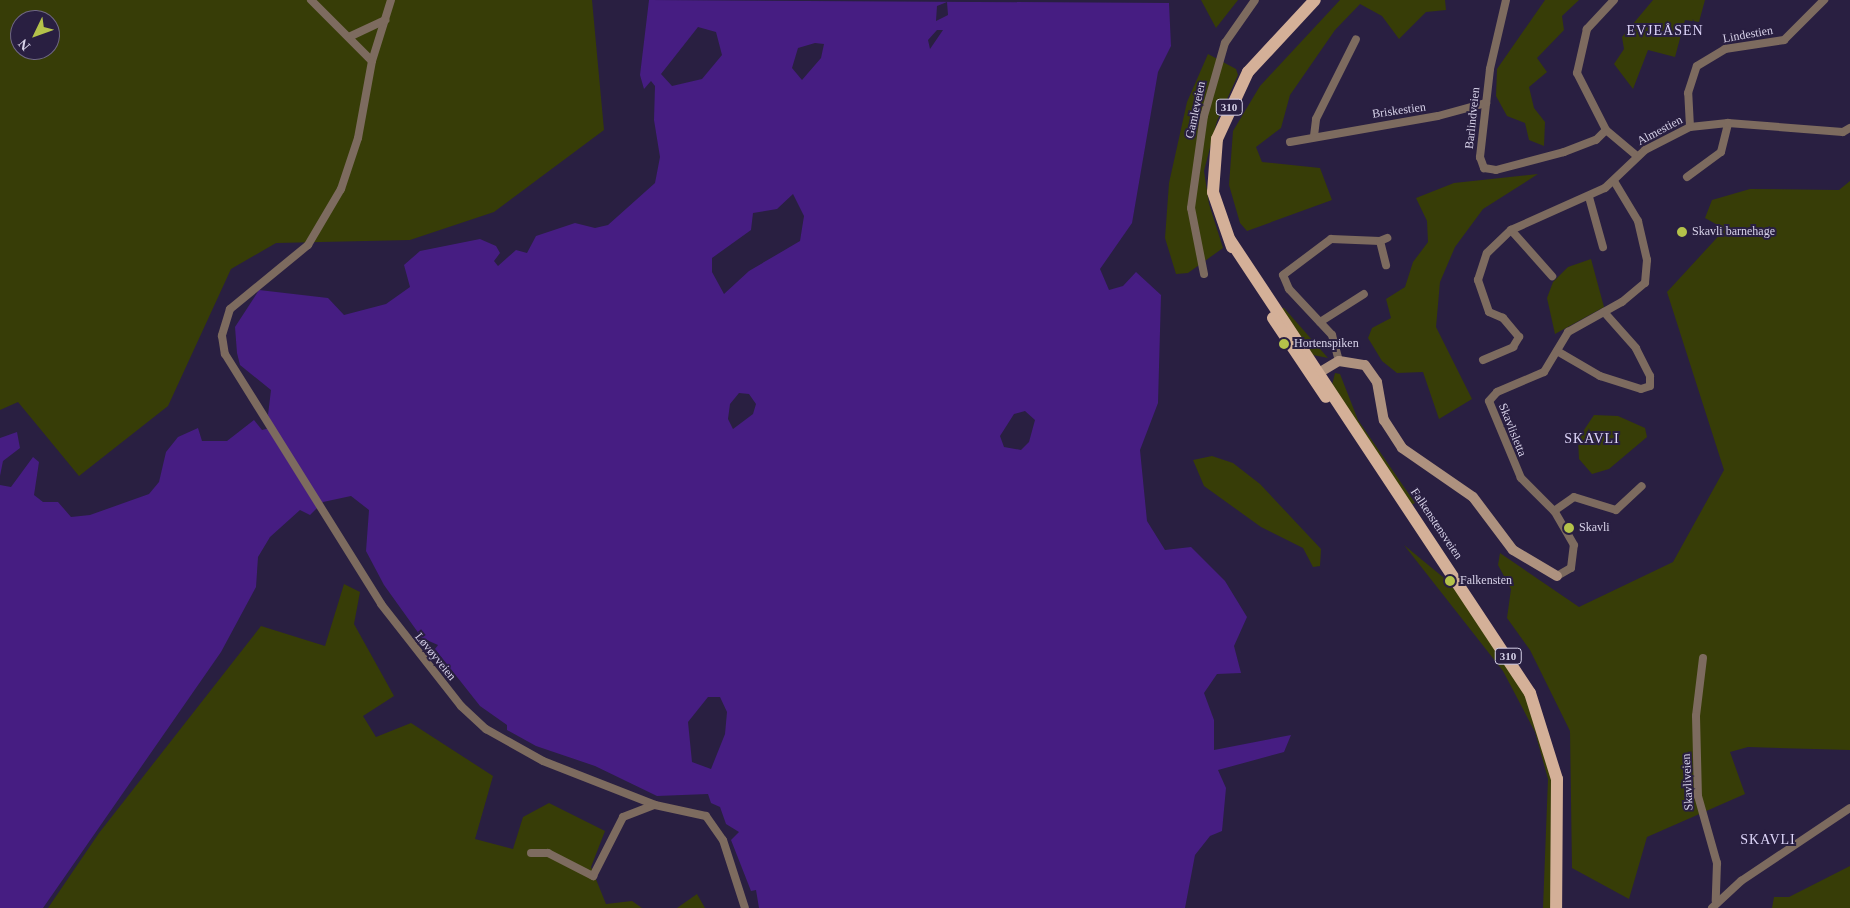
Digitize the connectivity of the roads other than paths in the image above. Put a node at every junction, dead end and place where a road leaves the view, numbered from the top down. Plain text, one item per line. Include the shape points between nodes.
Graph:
1 (311, 0) edge
2 (392, 0) edge
3 (1255, 0) edge
4 (1315, 0) edge
5 (1506, 0) edge
6 (1614, 0) edge
7 (1824, 0) edge
8 (384, 20) junction
9 (351, 36) junction
10 (1356, 39) dead end
11 (372, 61) junction
12 (1486, 103) junction
13 (1728, 123) junction
14 (1690, 127) junction
15 (1849, 129) edge
16 (1606, 130) junction
17 (1314, 136) junction
18 (1290, 142) dead end
19 (1637, 156) junction
20 (1687, 177) dead end
21 (1614, 181) junction
22 (1589, 197) junction
23 (1511, 230) junction
24 (1387, 238) dead end
25 (1380, 241) junction
26 (1603, 247) dead end
27 (1386, 265) dead end
28 (1204, 274) dead end
29 (1552, 276) dead end
30 (1364, 294) dead end
31 (1604, 312) junction
32 (1320, 322) junction
33 (1557, 351) junction
34 (1483, 360) dead end
35 (1339, 362) junction
36 (1316, 375) junction
37 (1642, 486) dead end
38 (1554, 511) junction
39 (1558, 576) joint
40 (1704, 658) dead end
41 (656, 805) junction
42 (1850, 808) edge
43 (531, 853) dead end
44 (1714, 904) edge
45 (746, 908) edge
46 (1556, 908) edge

1 - 9 street
2 - 8 street, Løvøyveien
3 - 28 street, Gamleveien via 1225,43 1204,116 1190,208
4 - 36 main road, Falkenstensveien / 310 via 1266,49 1225,115 1212,173 1217,211 1255,291
5 - 12 street, Barlindveien
6 - 16 street via 1587,29 1577,68 1587,99
7 - 14 street, Lindestien via 1784,40 1725,49 1697,66 1688,94
8 - 9 street
8 - 11 street, Løvøyveien
9 - 11 street
10 - 17 street via 1316,119
11 - 41 street, Løvøyveien via 356,147 322,225 290,262 242,295 224,322 225,354 395,625 474,719 543,761
12 - 16 street, Barlindveien via 1480,157 1488,170 1564,152 1596,140
12 - 17 street, Briskestien via 1434,117
13 - 14 street, Almestien
13 - 15 street, Almestien
13 - 20 street via 1721,152
14 - 19 street, Almestien
16 - 19 street
17 - 18 street, Briskestien
19 - 21 street, Almestien
21 - 22 street, Almestien
21 - 31 street, Skavlisletta via 1634,209 1648,274 1640,289
22 - 23 street, Almestien
22 - 26 street
23 - 29 street
23 - 34 street, Almestien via 1487,252 1478,280 1489,312 1503,318 1519,337 1513,347
24 - 25 street
25 - 27 street
25 - 32 street via 1331,238 1286,271 1289,289
30 - 32 street
31 - 33 street, Skavlisletta via 1568,332
31 - 33 street via 1636,348 1650,376 1646,389 1600,376
32 - 35 street via 1337,343
33 - 38 street, Skavlisletta via 1544,372 1497,392 1489,401 1520,478
35 - 36 street
35 - 39 street via 1370,369 1384,420 1402,448 1466,491 1513,550
36 - 46 main road, Falkenstensveien / 310 via 1511,660 1542,721 1557,779
37 - 38 street via 1616,510 1574,497
38 - 39 street, Skavlisletta via 1575,554 1568,572
40 - 44 street, Skavliveien via 1696,716 1698,796 1717,864
41 - 43 street, Løvøyveien via 623,817 593,876 548,853
41 - 45 street, Løvøyveien via 696,811 715,824
42 - 44 street, Skavliveien

